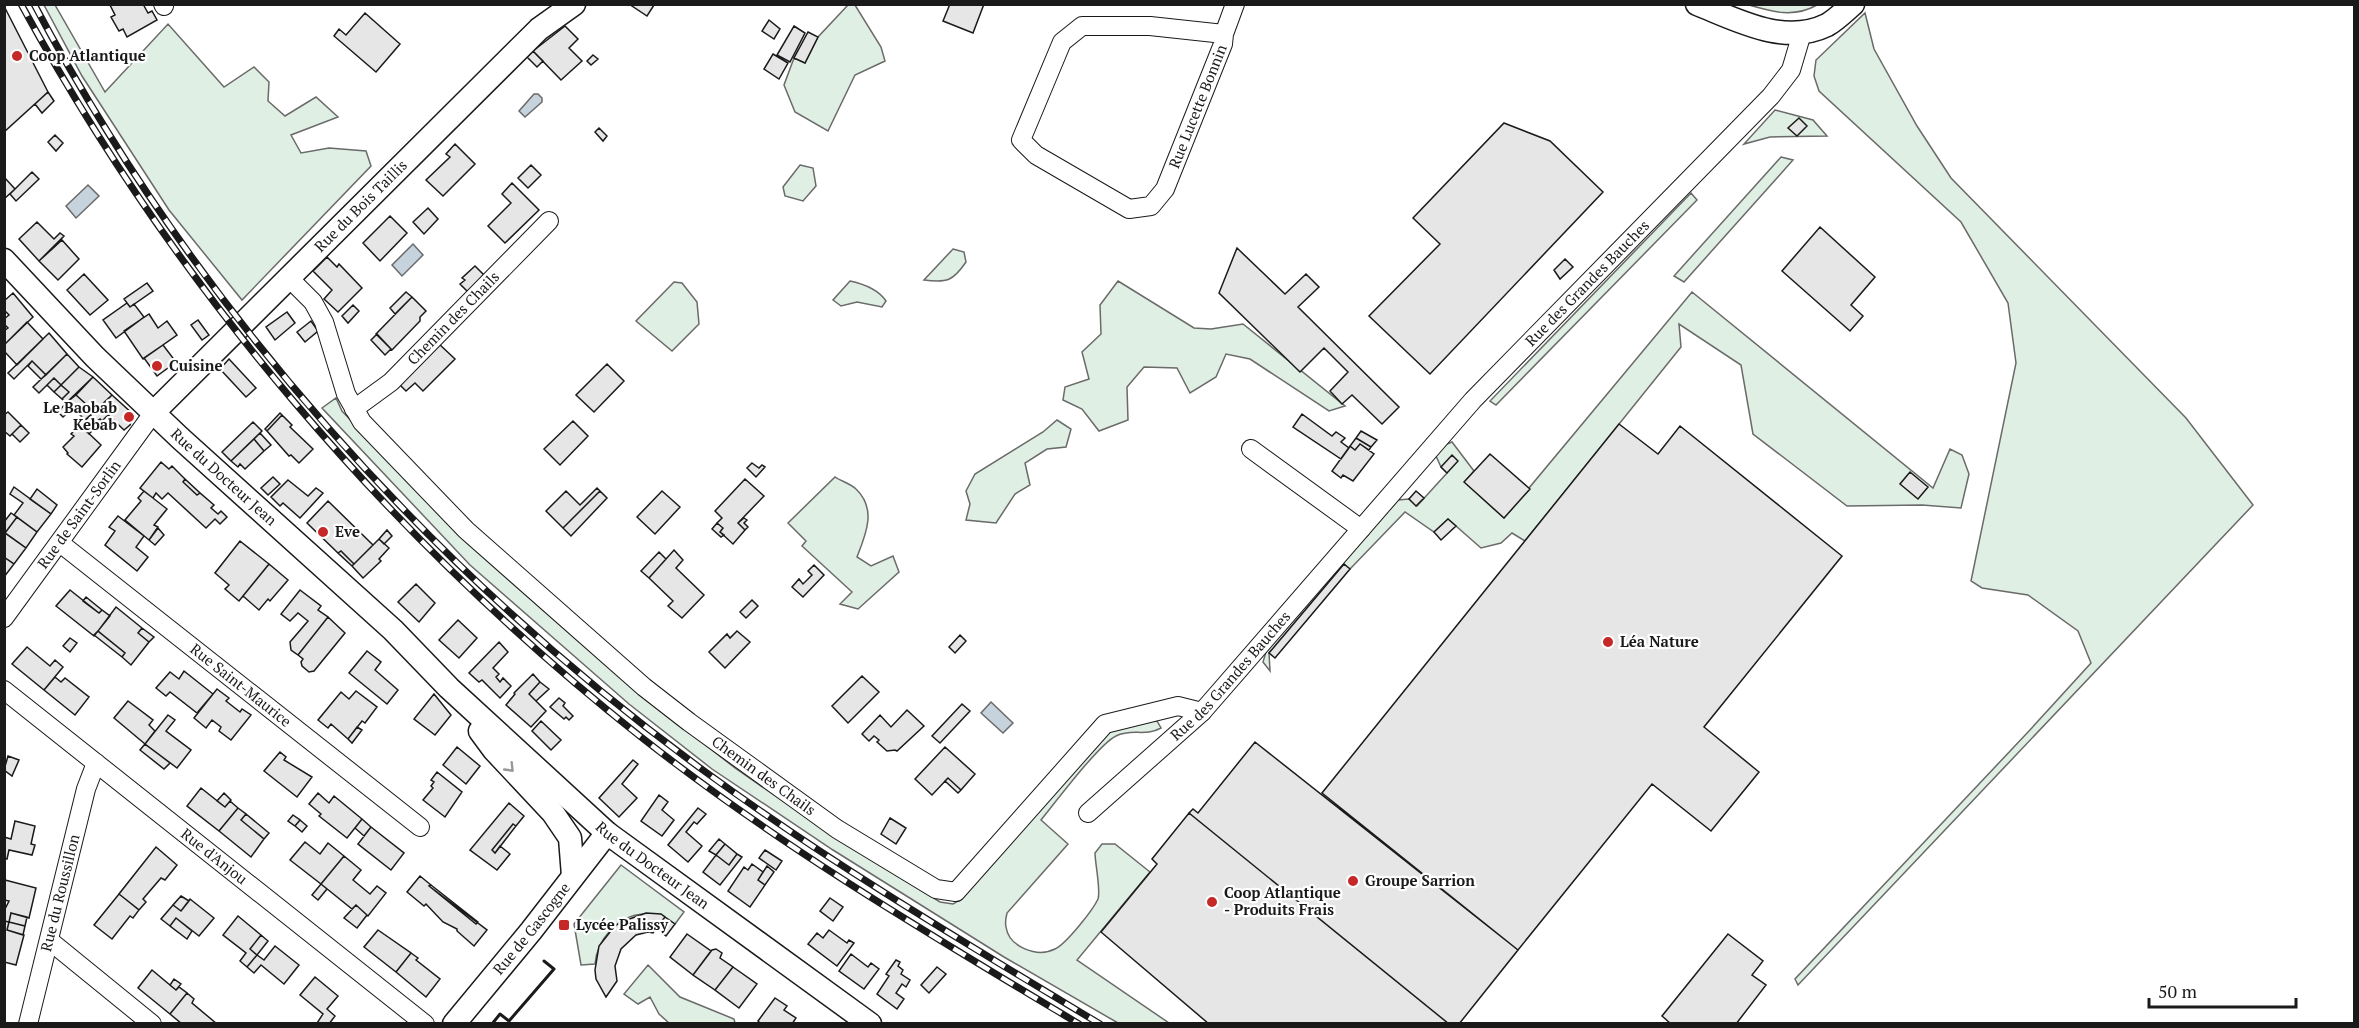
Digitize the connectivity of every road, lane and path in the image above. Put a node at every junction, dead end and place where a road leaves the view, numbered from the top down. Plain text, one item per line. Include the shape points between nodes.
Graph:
1 (574, 4) edge
2 (1235, 4) edge
3 (1696, 4) edge
4 (1853, 4) edge
5 (1802, 33) junction
6 (1224, 34) junction
7 (549, 220) dead end
8 (6, 266) edge
9 (288, 277) junction
10 (354, 409) junction
11 (154, 412) junction
12 (1251, 449) dead end
13 (1361, 529) junction
14 (60, 543) junction
15 (4, 618) edge
16 (449, 688) junction
17 (4, 690) edge
18 (1202, 712) junction
19 (96, 763) junction
20 (1088, 813) dead end
21 (420, 827) dead end
22 (607, 833) junction
23 (573, 876) junction
24 (50, 941) junction
25 (28, 1023) edge
26 (152, 1023) edge
27 (426, 1023) edge
28 (454, 1023) edge
29 (870, 1023) edge

1 - 9 street, Rue du Bois Taillis via 539,29
2 - 6 street, Rue Lucette Bonnin
3 - 5 street via 1773,32
4 - 5 street via 1827,24
5 - 13 street, Rue des Grandes Bauches via 1791,70 1771,96 1473,400
6 - 6 street, Rue Lucette Bonnin via 1150,26 1082,26 1062,42 1021,140 1036,155 1129,210 1151,206 1166,189
7 - 10 street, Chemin des Chails via 391,382
8 - 11 street, Rue du Docteur Jean
9 - 10 street, Chemin des Chails via 313,302 324,322
9 - 11 street, Rue du Bois Taillis
10 - 18 street, Chemin des Chails via 466,530 644,687 837,829 936,889 956,892 1105,724 1178,706
11 - 14 street, Rue de Saint-Sorlin
11 - 16 street, Rue du Docteur Jean via 393,630
12 - 13 street
13 - 18 street, Rue des Grandes Bauches
14 - 15 street, Rue de Saint-Sorlin
14 - 21 street, Rue Saint-Maurice
16 - 22 street, Rue du Docteur Jean
16 -> 23 street, Rue du Docteur Jean via 494,750 553,813 570,838
17 - 19 street, Rue d'Anjou
18 - 20 street, Rue des Grandes Bauches
19 - 24 street, Rue du Roussillon via 86,789
19 - 27 street, Rue d'Anjou
22 - 23 street, Rue de Gascogne
22 - 29 street, Rue du Docteur Jean
23 - 28 street, Rue de Gascogne
24 - 25 street, Rue du Roussillon
24 - 26 street

